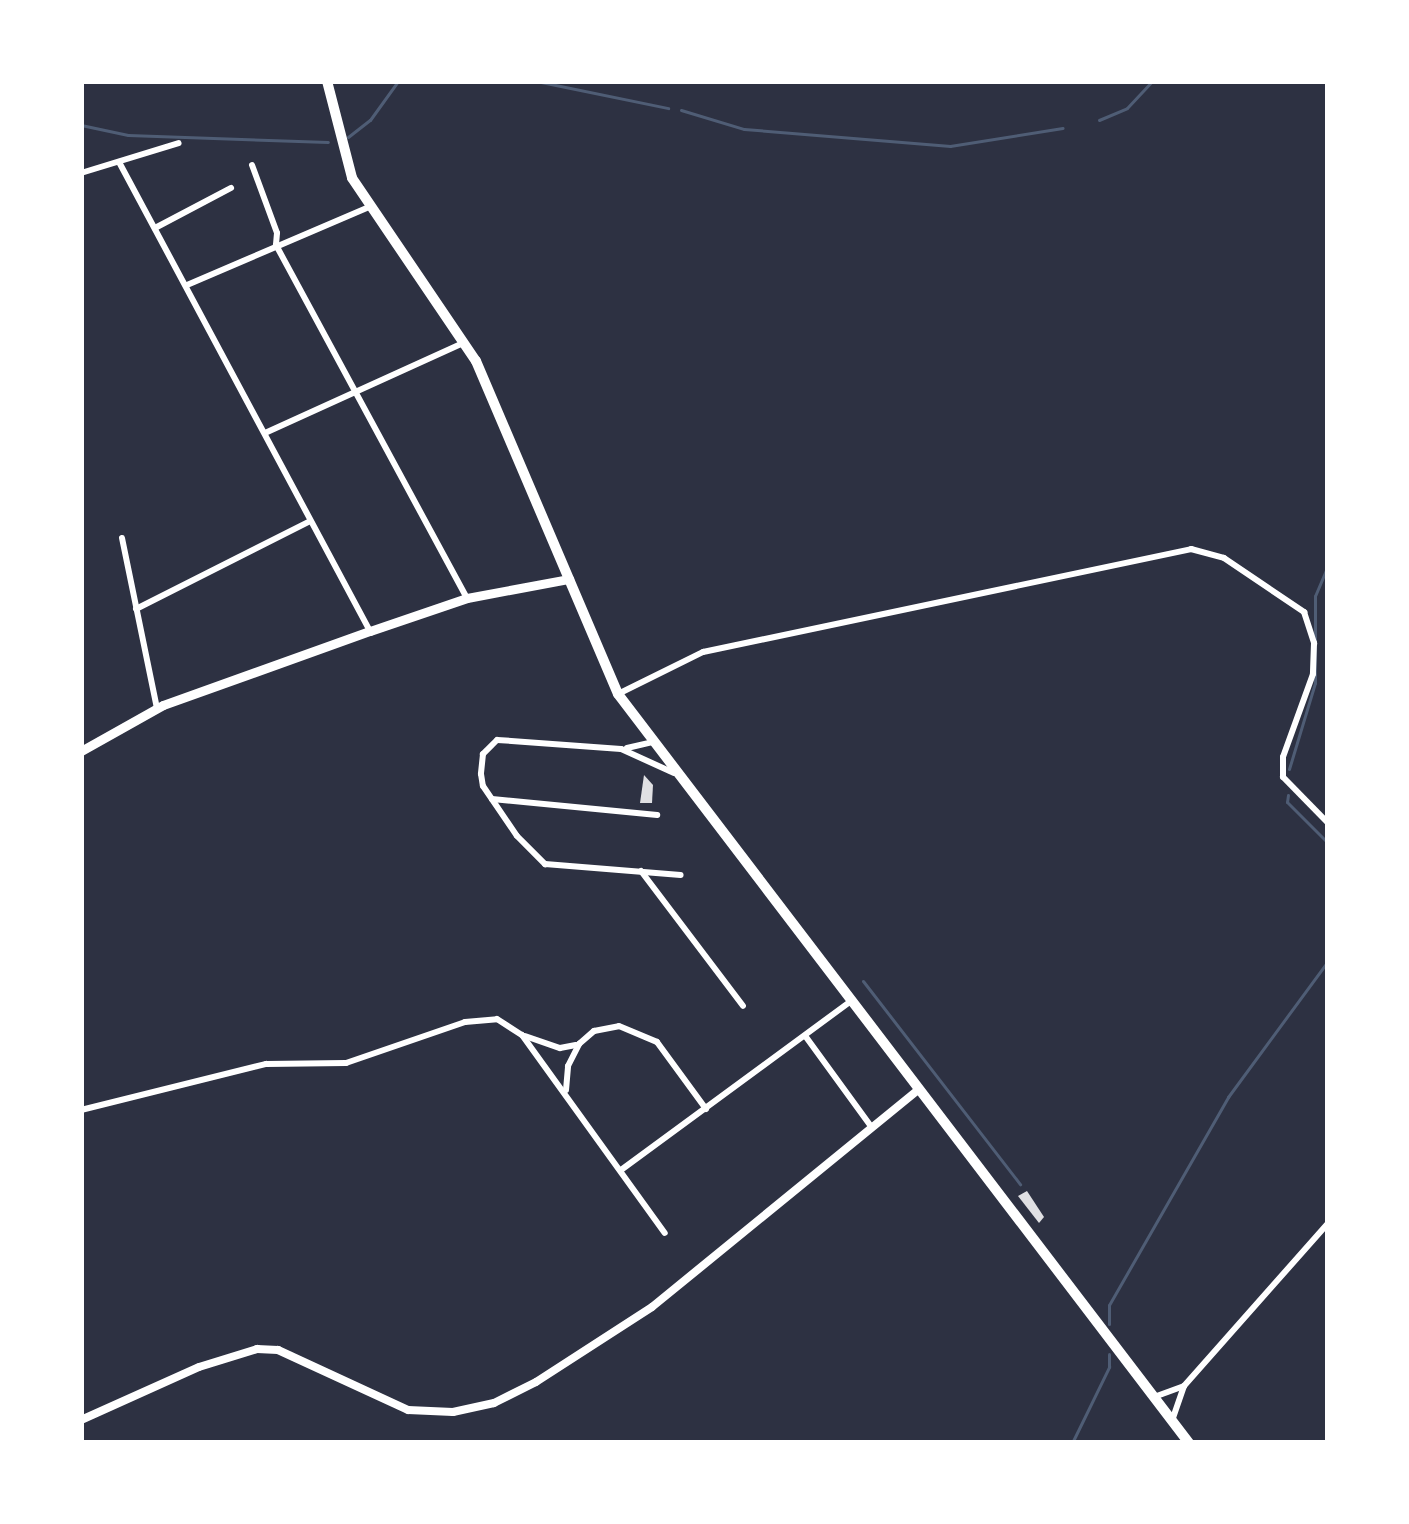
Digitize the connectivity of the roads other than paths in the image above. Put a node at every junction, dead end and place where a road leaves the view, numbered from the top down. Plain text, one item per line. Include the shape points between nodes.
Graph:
1 (327, 81) edge
2 (178, 143) dead end
3 (119, 161) junction
4 (252, 165) dead end
5 (81, 173) edge
6 (231, 188) dead end
7 (370, 206) junction
8 (154, 228) junction
9 (276, 245) junction
10 (185, 286) junction
11 (466, 342) junction
12 (356, 394) junction
13 (265, 433) junction
14 (311, 521) junction
15 (122, 538) dead end
16 (569, 579) junction
17 (467, 598) junction
18 (136, 609) junction
19 (370, 631) junction
20 (618, 694) junction
21 (157, 708) junction
22 (652, 742) junction
23 (620, 749) junction
24 (81, 752) edge
25 (677, 775) junction
26 (492, 799) junction
27 (657, 814) dead end
28 (1328, 823) edge
29 (641, 871) junction
30 (681, 875) dead end
31 (850, 1002) junction
32 (743, 1006) dead end
33 (522, 1035) junction
34 (806, 1037) junction
35 (579, 1044) junction
36 (918, 1090) junction
37 (568, 1095) junction
38 (706, 1108) junction
39 (81, 1110) edge
40 (872, 1128) junction
41 (621, 1170) junction
42 (1328, 1223) edge
43 (665, 1233) dead end
44 (1184, 1387) junction
45 (1154, 1397) junction
46 (81, 1420) edge
47 (1172, 1420) junction
48 (1190, 1443) edge

1 - 7 main road via 345,159
2 - 3 street
3 - 5 street
3 - 8 street
4 - 9 street
6 - 8 street
7 - 9 street
7 - 11 main road
8 - 10 street
9 - 10 street
9 - 12 street
10 - 13 street
11 - 12 street
11 - 16 main road
12 - 13 street
12 - 17 street
13 - 14 street
14 - 18 street
14 - 19 street
15 - 18 street
16 - 17 main road
16 - 20 main road
17 - 19 main road
18 - 21 street
19 - 21 main road
20 - 22 main road
20 - 28 street via 703,652 1191,549 1224,558 1304,612 1313,674 1282,757 1283,777
21 - 24 main road
22 - 23 street
22 - 25 main road
23 - 25 street
23 - 26 street via 497,740 483,754 481,774
25 - 31 main road
26 - 27 street
26 - 29 street via 544,864
29 - 30 street
29 - 32 street
31 - 34 street
31 - 36 main road
33 - 35 street via 560,1048
33 - 37 street
33 - 39 street via 482,1018 346,1063 266,1064
34 - 38 street
34 - 40 street
35 - 37 street via 568,1066
35 - 38 street via 605,1027 640,1031
36 - 40 street
36 - 45 main road
37 - 41 street
38 - 41 street
40 - 46 street via 652,1306 494,1403 408,1410 278,1350 242,1351
41 - 43 street
42 - 44 street
44 - 45 street
44 - 47 street
45 - 47 main road
47 - 48 main road

